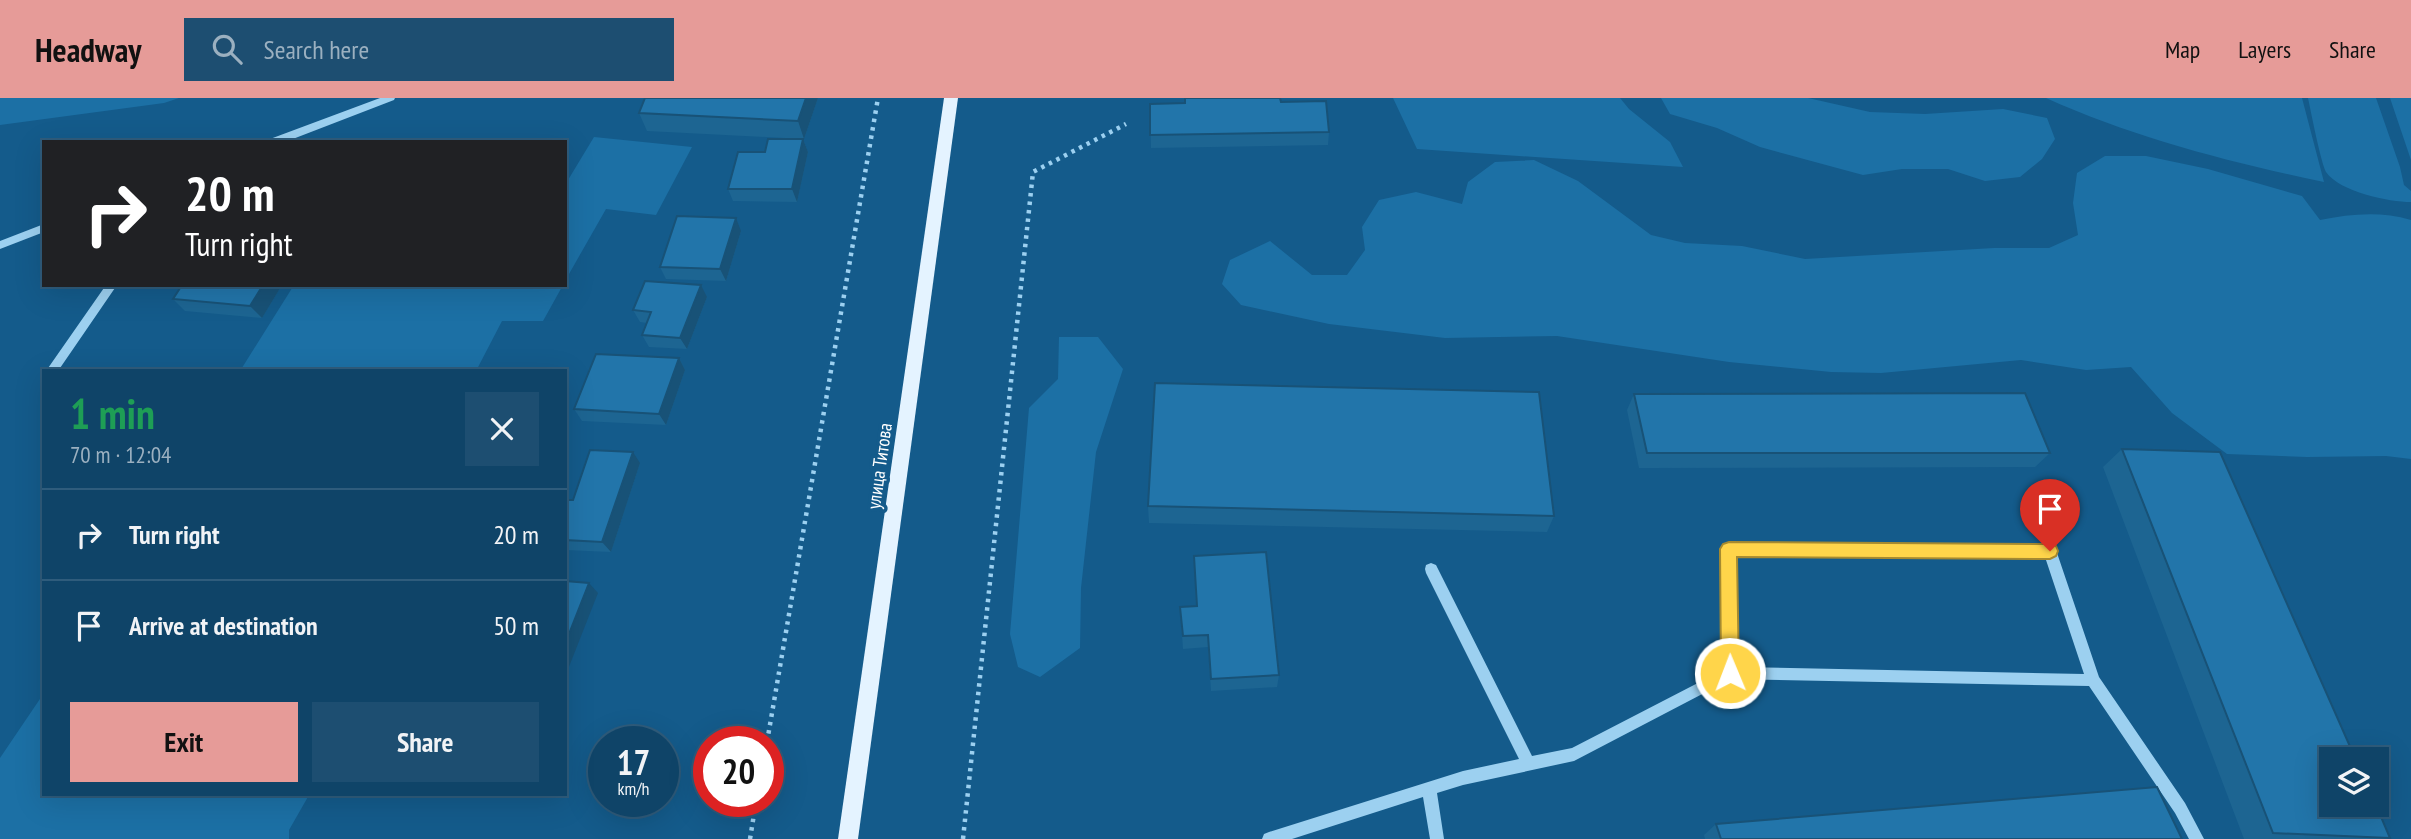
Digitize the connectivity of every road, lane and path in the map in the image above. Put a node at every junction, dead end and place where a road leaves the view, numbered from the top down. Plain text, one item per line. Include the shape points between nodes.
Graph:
1 (390, 98) edge
2 (878, 98) edge
3 (951, 98) edge
4 (1126, 124) dead end
5 (279, 140) edge
6 (42, 229) edge
7 (0, 245) edge
8 (111, 287) edge
9 (53, 369) edge
10 (1432, 569) dead end
11 (1730, 673) junction
12 (2092, 680) junction
13 (769, 726) edge
14 (1528, 763) junction
15 (1429, 789) junction
16 (754, 817) edge
17 (750, 839) edge
18 (848, 839) edge
19 (963, 839) edge
20 (1269, 839) edge
21 (1437, 839) edge
22 (2197, 839) edge

1 - 5 lane
2 - 13 path
3 - 18 main road, улица Титова
4 - 19 path via 1033,172
6 - 7 lane
8 - 9 lane
10 - 14 lane
11 - 12 lane
11 - 12 lane via 1729,549 2050,551
11 - 14 lane via 1574,754
12 - 22 lane
14 - 15 lane
15 - 20 lane
15 - 21 lane
16 - 17 path

